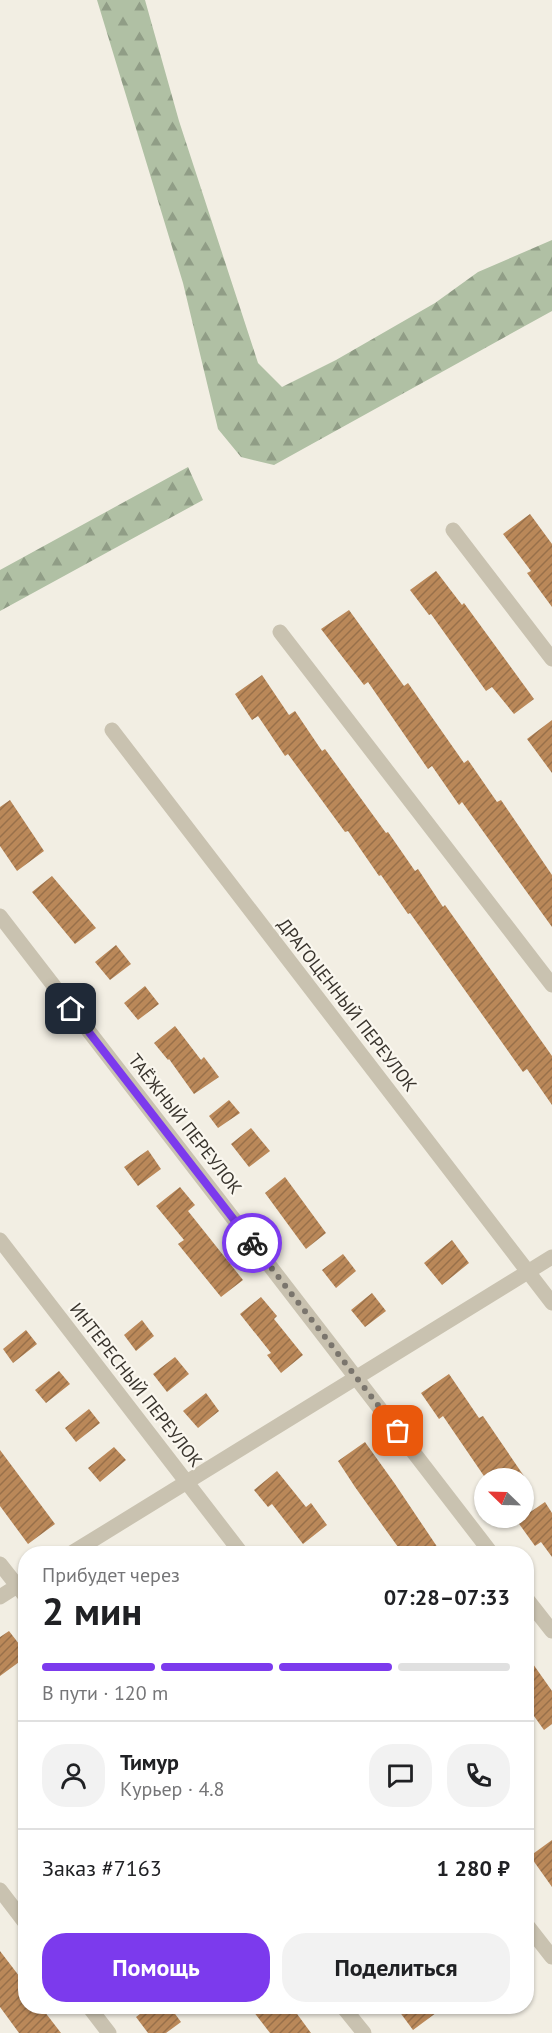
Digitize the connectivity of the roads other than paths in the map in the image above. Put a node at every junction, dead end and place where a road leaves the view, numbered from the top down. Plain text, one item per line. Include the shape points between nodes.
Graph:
1 (453, 530) dead end
2 (280, 632) dead end
3 (552, 659) edge
4 (112, 730) dead end
5 (0, 916) edge
6 (552, 985) edge
7 (0, 1240) edge
8 (552, 1257) edge
9 (528, 1272) junction
10 (552, 1303) edge
11 (357, 1379) junction
12 (186, 1482) junction
13 (83, 1546) edge
14 (236, 1546) edge
15 (486, 1546) edge
16 (0, 1564) edge
17 (18, 1583) edge
18 (18, 1590) edge
19 (0, 1598) edge
20 (534, 1608) edge
21 (552, 1631) edge
22 (0, 1890) edge
23 (18, 1914) edge
24 (534, 1934) edge
25 (552, 1957) edge
26 (94, 2014) edge
27 (349, 2014) edge
28 (109, 2033) edge
29 (364, 2033) edge

1 - 3 street
2 - 6 street
4 - 9 street, ДРАГОЦЕННЫЙ ПЕРЕУЛОК
5 - 11 street, ТАЁЖНЫЙ ПЕРЕУЛОК
7 - 12 street, ИНТЕРЕСНЫЙ ПЕРЕУЛОК
8 - 9 street
9 - 10 street, ДРАГОЦЕННЫЙ ПЕРЕУЛОК
9 - 11 street
11 - 12 street
11 - 15 street, ТАЁЖНЫЙ ПЕРЕУЛОК
12 - 13 street
12 - 14 street, ИНТЕРЕСНЫЙ ПЕРЕУЛОК
16 - 17 street
18 - 19 street
20 - 21 street
22 - 23 street
24 - 25 street
26 - 28 street
27 - 29 street

